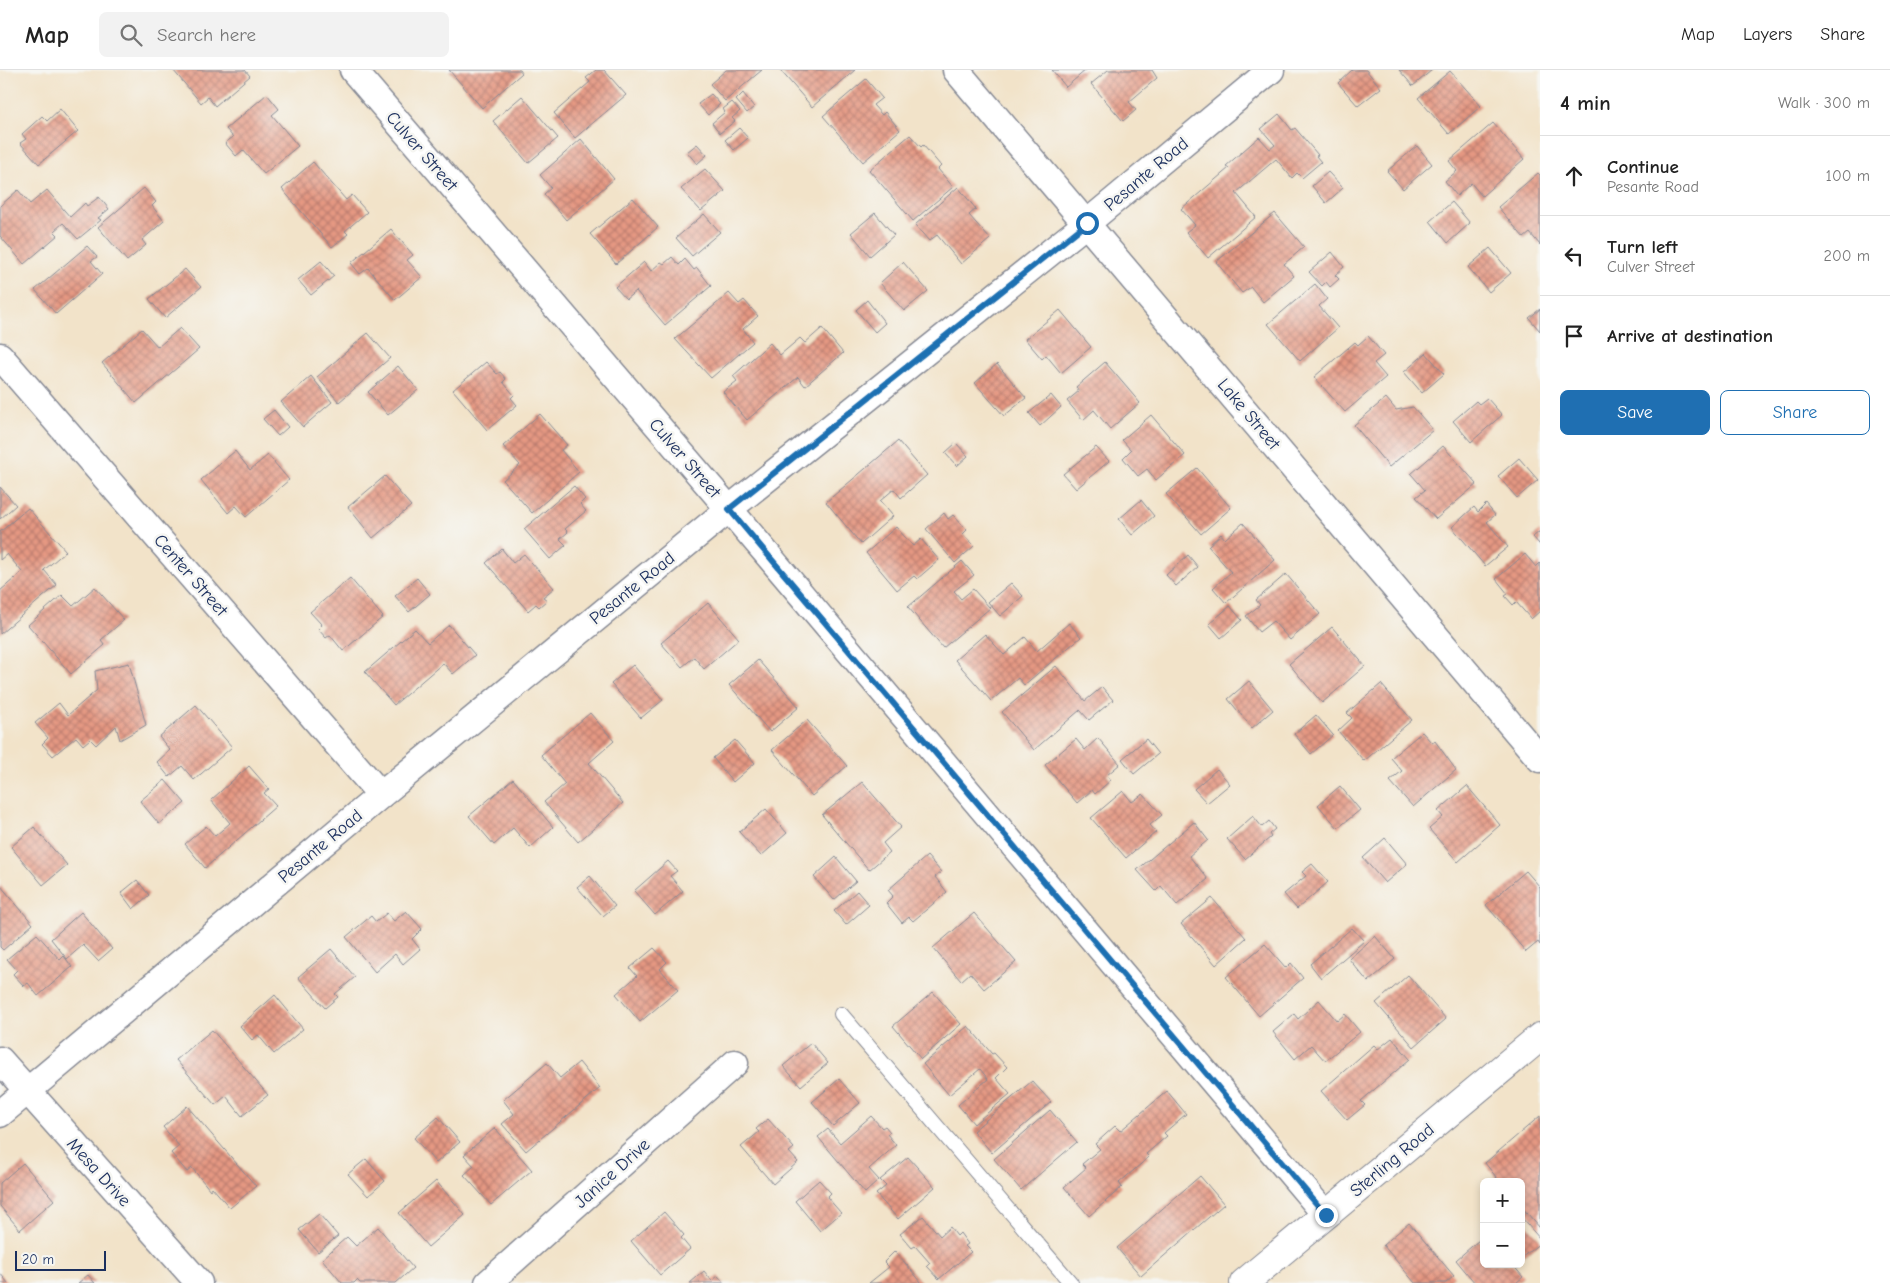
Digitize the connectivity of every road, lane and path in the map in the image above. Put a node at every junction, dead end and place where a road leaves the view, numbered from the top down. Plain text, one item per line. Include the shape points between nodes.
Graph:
1 (353, 70) edge
2 (956, 70) edge
3 (1271, 70) edge
4 (1087, 223) junction
5 (0, 356) edge
6 (729, 509) junction
7 (1540, 759) edge
8 (381, 795) junction
9 (841, 1014) dead end
10 (1540, 1037) edge
11 (0, 1060) edge
12 (735, 1063) dead end
13 (27, 1091) junction
14 (0, 1114) edge
15 (1326, 1215) junction
16 (199, 1283) edge
17 (488, 1283) edge
18 (1071, 1283) edge
19 (1244, 1283) edge

1 - 6 street, Culver Street
2 - 4 street, Lake Street
3 - 4 street, Pesante Road
4 - 6 street, Pesante Road
4 - 7 street, Lake Street
5 - 8 street, Center Street
6 - 8 street, Pesante Road
6 - 15 street, Culver Street
8 - 13 street, Pesante Road
9 - 18 lane
10 - 15 street, Sterling Road
11 - 13 street, Mesa Drive
12 - 17 street, Janice Drive
13 - 14 street, Pesante Road
13 - 16 street, Mesa Drive
15 - 19 street, Sterling Road

